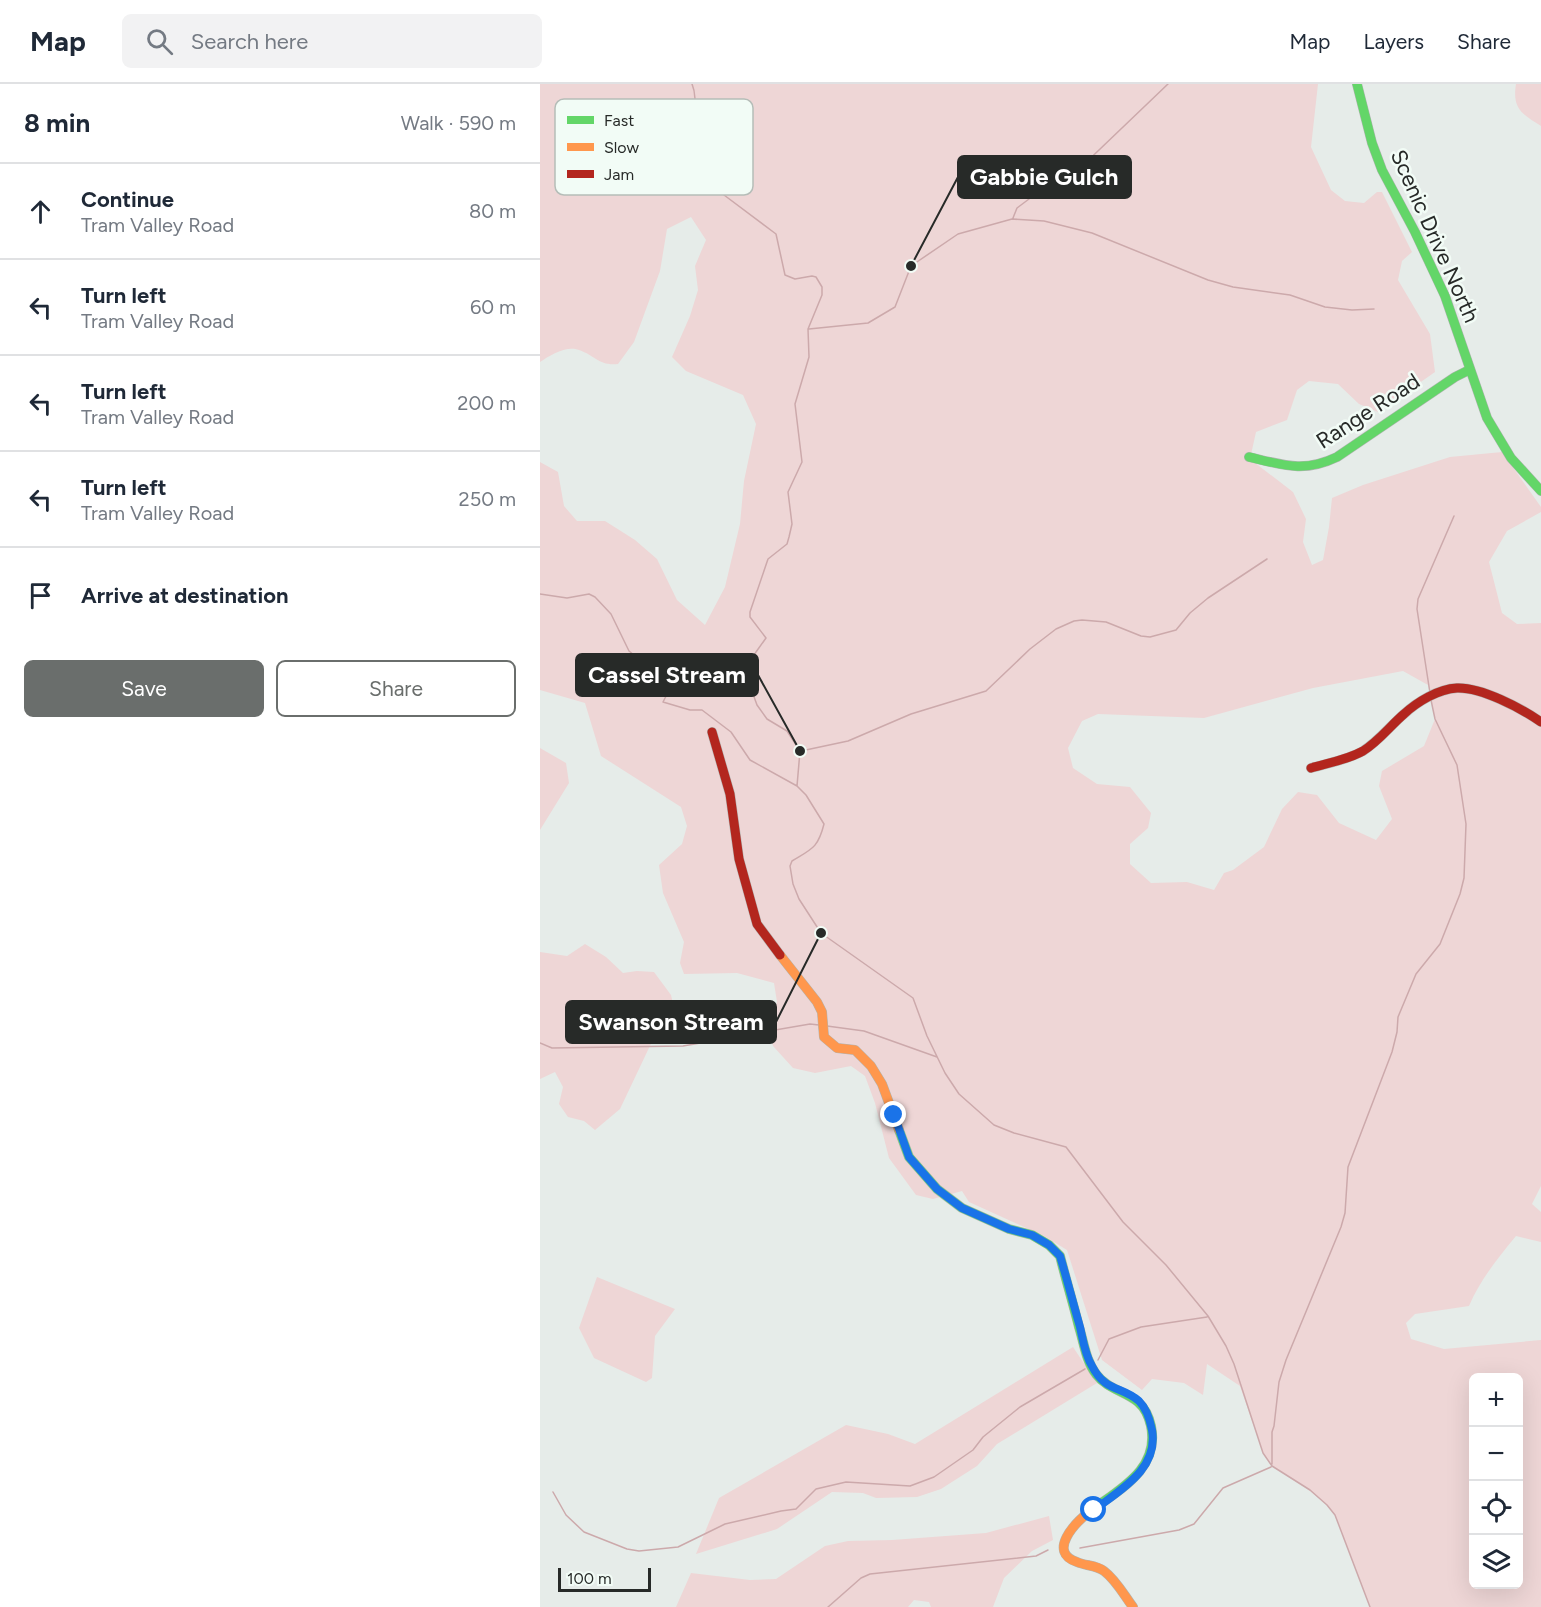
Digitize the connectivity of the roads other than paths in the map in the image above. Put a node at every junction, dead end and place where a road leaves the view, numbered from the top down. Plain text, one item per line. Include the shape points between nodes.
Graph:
1 (1357, 84) edge
2 (1469, 369) junction
3 (1248, 457) dead end
4 (1541, 491) edge
5 (1541, 722) edge
6 (712, 732) dead end
7 (1311, 768) dead end
8 (1133, 1607) edge

1 - 2 street, Scenic Drive North via 1382,170 1441,286
2 - 3 street, Range Road via 1318,466 1300,469
2 - 4 street, Scenic Drive North via 1497,437
5 - 7 street via 1505,703 1458,688 1438,693 1410,708 1363,751
6 - 8 street via 730,794 739,859 757,924 817,1002 824,1037 837,1048 855,1050 871,1066 882,1084 909,1157 937,1189 962,1208 1032,1235 1060,1256 1092,1366 1103,1382 1131,1396 1144,1408 1153,1434 1149,1460 1131,1482 1073,1528 1064,1547 1071,1560 1105,1572

